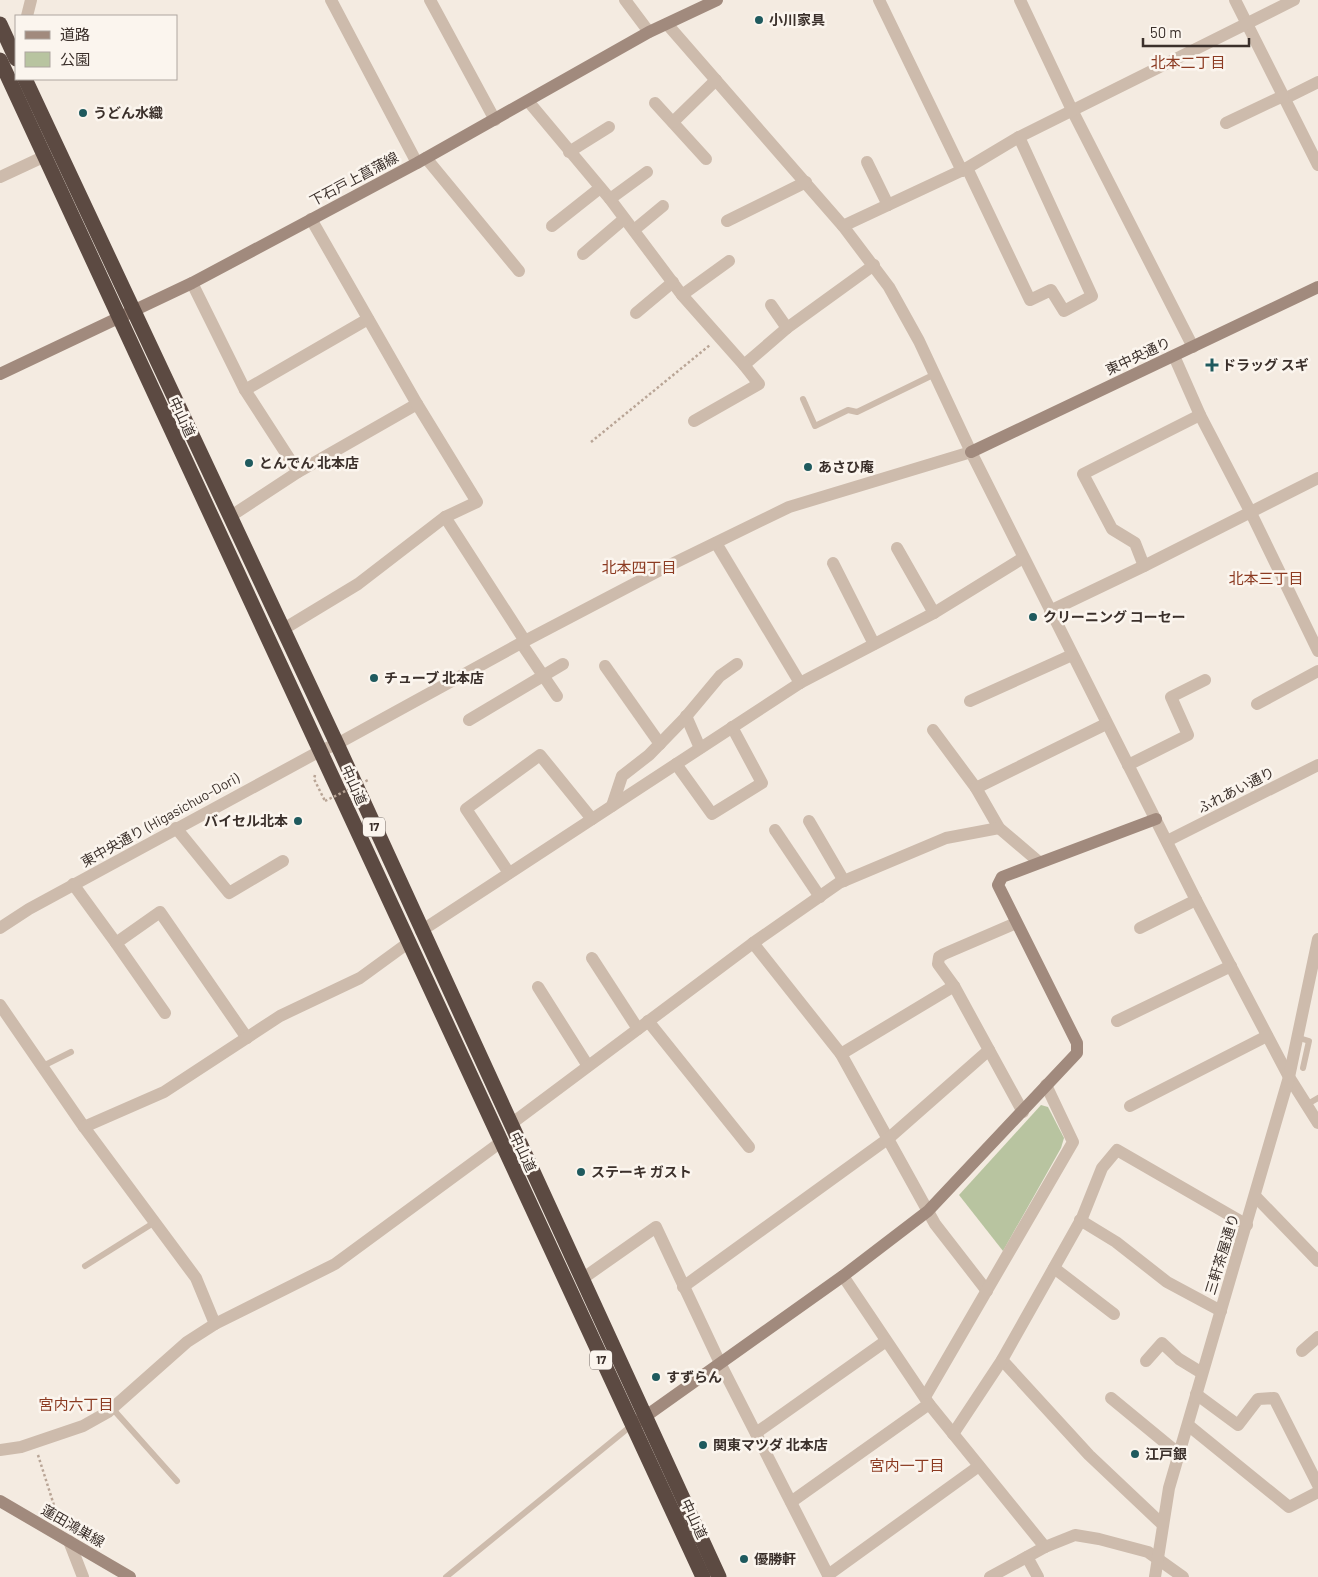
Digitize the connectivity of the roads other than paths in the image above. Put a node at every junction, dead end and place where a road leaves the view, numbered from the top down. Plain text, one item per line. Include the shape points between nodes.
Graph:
1 (31, 0) edge
2 (331, 0) edge
3 (430, 0) edge
4 (625, 0) edge
5 (717, 0) edge
6 (879, 0) edge
7 (1020, 0) edge
8 (1234, 0) edge
9 (1294, 0) edge
10 (27, 15) edge
11 (0, 24) edge
12 (667, 24) junction
13 (1246, 24) junction
14 (649, 32) junction
15 (15, 57) edge
16 (0, 60) edge
17 (26, 80) edge
18 (716, 80) junction
19 (1318, 82) edge
20 (5, 84) edge
21 (1283, 98) junction
22 (528, 101) junction
23 (655, 103) dead end
24 (1072, 110) junction
25 (495, 120) junction
26 (673, 122) junction
27 (1226, 123) dead end
28 (609, 127) dead end
29 (1019, 137) junction
30 (569, 152) junction
31 (43, 157) junction
32 (706, 159) dead end
33 (421, 160) junction
34 (867, 162) dead end
35 (1318, 165) edge
36 (964, 169) junction
37 (647, 172) dead end
38 (0, 177) edge
39 (806, 182) junction
40 (600, 188) junction
41 (610, 199) junction
42 (888, 205) junction
43 (663, 206) dead end
44 (624, 219) junction
45 (310, 220) junction
46 (727, 221) dead end
47 (552, 226) dead end
48 (844, 226) junction
49 (634, 230) junction
50 (583, 254) dead end
51 (729, 261) dead end
52 (874, 265) junction
53 (519, 271) dead end
54 (673, 282) junction
55 (192, 283) junction
56 (1318, 287) edge
57 (682, 295) junction
58 (771, 305) dead end
59 (134, 309) junction
60 (636, 313) dead end
61 (118, 319) junction
62 (368, 319) junction
63 (787, 328) junction
64 (1194, 347) junction
65 (1174, 356) junction
66 (744, 365) junction
67 (0, 374) edge
68 (935, 374) junction
69 (245, 390) junction
70 (803, 398) dead end
71 (417, 404) junction
72 (1200, 415) junction
73 (694, 421) dead end
74 (971, 452) junction
75 (298, 472) junction
76 (1318, 478) edge
77 (1251, 513) junction
78 (231, 516) junction
79 (445, 517) junction
80 (716, 543) junction
81 (897, 548) dead end
82 (1023, 558) junction
83 (833, 562) dead end
84 (1144, 566) junction
85 (1050, 611) junction
86 (934, 613) junction
87 (282, 630) junction
88 (523, 642) junction
89 (874, 644) junction
90 (1318, 651) edge
91 (1072, 655) junction
92 (563, 664) dead end
93 (737, 664) dead end
94 (605, 666) dead end
95 (1318, 671) edge
96 (542, 676) junction
97 (1205, 680) dead end
98 (800, 683) junction
99 (557, 696) dead end
100 (970, 701) dead end
101 (1257, 704) dead end
102 (686, 716) junction
103 (469, 720) dead end
104 (1106, 724) junction
105 (732, 727) junction
106 (932, 730) dead end
107 (336, 744) junction
108 (660, 744) junction
109 (700, 748) junction
110 (320, 751) junction
111 (676, 764) junction
112 (1318, 765) edge
113 (1128, 766) junction
114 (976, 788) junction
115 (612, 806) junction
116 (592, 819) junction
117 (1156, 819) junction
118 (809, 821) dead end
119 (176, 828) junction
120 (998, 828) junction
121 (776, 830) dead end
122 (1167, 841) junction
123 (283, 861) dead end
124 (1039, 862) junction
125 (509, 873) junction
126 (844, 881) junction
127 (73, 884) junction
128 (820, 896) junction
129 (1196, 900) junction
130 (1016, 923) junction
131 (0, 928) edge
132 (1140, 928) dead end
133 (421, 931) junction
134 (1318, 939) edge
135 (116, 943) junction
136 (408, 943) junction
137 (753, 943) junction
138 (592, 958) dead end
139 (1230, 966) junction
140 (954, 986) junction
141 (538, 988) dead end
142 (0, 1005) edge
143 (165, 1013) dead end
144 (1117, 1021) dead end
145 (643, 1025) junction
146 (1267, 1036) junction
147 (1296, 1037) junction
148 (247, 1038) junction
149 (989, 1050) junction
150 (71, 1052) dead end
151 (841, 1054) junction
152 (43, 1066) junction
153 (588, 1066) junction
154 (1303, 1068) dead end
155 (1288, 1077) junction
156 (1046, 1085) junction
157 (1318, 1098) edge
158 (1306, 1105) junction
159 (1130, 1106) dead end
160 (1023, 1112) junction
161 (1318, 1123) edge
162 (511, 1124) junction
163 (84, 1126) junction
164 (889, 1138) junction
165 (501, 1142) junction
166 (750, 1147) dead end
167 (1255, 1196) junction
168 (928, 1211) junction
169 (1080, 1220) junction
170 (156, 1222) junction
171 (1247, 1225) junction
172 (1318, 1261) edge
173 (85, 1266) dead end
174 (1054, 1268) junction
175 (842, 1276) junction
176 (582, 1279) junction
177 (684, 1287) junction
178 (988, 1291) junction
179 (1221, 1311) junction
180 (1114, 1314) dead end
181 (215, 1324) junction
182 (1318, 1337) edge
183 (886, 1341) junction
184 (1302, 1351) dead end
185 (1002, 1360) junction
186 (1146, 1361) dead end
187 (720, 1363) junction
188 (1202, 1373) junction
189 (1196, 1394) junction
190 (1111, 1398) dead end
191 (927, 1401) junction
192 (112, 1408) junction
193 (638, 1421) junction
194 (1188, 1425) junction
195 (756, 1433) junction
196 (953, 1434) junction
197 (0, 1450) edge
198 (1179, 1454) junction
199 (979, 1466) junction
200 (177, 1481) dead end
201 (1318, 1485) edge
202 (1318, 1492) edge
203 (0, 1501) edge
204 (791, 1502) junction
205 (1162, 1524) junction
206 (67, 1540) junction
207 (1046, 1547) junction
208 (1027, 1557) junction
209 (1156, 1560) junction
210 (829, 1576) edge
211 (994, 1576) edge
212 (83, 1577) edge
213 (130, 1577) edge
214 (446, 1577) edge
215 (704, 1577) edge
216 (719, 1577) edge
217 (1038, 1577) edge
218 (1155, 1577) edge
219 (1183, 1577) edge

1 - 10 street
2 - 33 street
3 - 25 street
4 - 14 street
5 - 12 street, 下石戸上菖蒲線
6 - 36 street
7 - 24 street
8 - 13 street
9 - 13 street
11 - 15 highway
12 - 14 street, 下石戸上菖蒲線
12 - 18 street
13 - 21 street
13 - 24 street
14 - 22 street, 下石戸上菖蒲線
16 - 20 highway, 中山道 / 17
17 - 59 highway, 中山道 / 17
18 - 26 street
18 - 39 street
19 - 21 street
20 - 31 highway, 中山道 / 17
21 - 27 street
21 - 35 street
22 - 25 street, 下石戸上菖蒲線
22 - 30 street
23 - 26 street
24 - 29 street
24 - 64 street
25 - 33 street, 下石戸上菖蒲線
26 - 32 street
28 - 30 street
29 - 36 street
29 - 36 street via 1092,296 1064,311 1051,290 1030,300
30 - 40 street
31 - 38 street
31 - 61 highway, 中山道 / 17
33 - 45 street, 下石戸上菖蒲線
33 - 53 street
34 - 42 street
36 - 42 street
37 - 41 street
39 - 46 street
39 - 48 street
40 - 41 street
40 - 47 street
41 - 44 street
42 - 48 street
43 - 49 street
44 - 49 street
44 - 50 street
45 - 55 street, 下石戸上菖蒲線
45 - 62 street
48 - 52 street
49 - 54 street
51 - 57 street
52 - 63 street
52 - 68 street via 915,333
54 - 57 street
54 - 60 street
55 - 59 street, 下石戸上菖蒲線
55 - 69 street
56 - 64 street, 東中央通り
57 - 66 street
58 - 63 street
59 - 61 street, 下石戸上菖蒲線
59 - 78 highway, 中山道 / 17
61 - 67 street, 下石戸上菖蒲線
61 - 110 highway, 中山道 / 17
62 - 69 street
62 - 71 street
63 - 66 street
64 - 65 street, 東中央通り
65 - 72 street
65 - 74 street, 東中央通り
66 - 73 street via 759,384
68 - 70 lane via 857,412 848,410 815,426
68 - 74 street
69 - 75 street
71 - 75 street
71 - 79 street via 476,502
72 - 77 street
72 - 84 street via 1084,474 1112,529 1135,543
74 - 80 street, 東中央通り (Higasichuo-Dori) via 789,507
74 - 82 street
75 - 78 street
76 - 77 street
77 - 84 street
77 - 90 street
78 - 87 highway, 中山道 / 17
79 - 87 street via 358,584
79 - 88 street
80 - 88 street, 東中央通り (Higasichuo-Dori)
80 - 98 street
81 - 86 street
82 - 85 street
82 - 86 street
83 - 89 street
84 - 85 street
85 - 91 street
86 - 89 street
87 - 107 highway, 中山道 / 17
88 - 96 street
88 - 107 street, 東中央通り (Higasichuo-Dori)
89 - 98 street
91 - 100 street
91 - 104 street
92 - 96 street
93 - 102 street via 720,676
94 - 108 street
95 - 101 street
96 - 99 street
96 - 103 street
97 - 113 street via 1171,697 1188,735
98 - 105 street
102 - 108 street
102 - 109 street
104 - 113 street
104 - 114 street
105 - 109 street
105 - 111 street via 762,783 712,814
106 - 114 street
107 - 110 street, 東中央通り (Higasichuo-Dori)
107 - 133 highway, 中山道 / 17
108 - 115 street via 622,776
109 - 111 street
110 - 119 street, 東中央通り (Higasichuo-Dori)
110 - 136 highway, 中山道 / 17
111 - 115 street
112 - 122 street, ふれあい通り
113 - 117 street
114 - 120 street
115 - 116 street
116 - 125 street
116 - 125 street via 540,755 466,809
117 - 122 street
117 - 124 street
118 - 126 street
119 - 123 street via 229,893
119 - 127 street, 東中央通り (Higasichuo-Dori)
120 - 124 street
120 - 126 street via 946,838
121 - 128 street
122 - 129 street
124 - 130 street via 999,880
125 - 133 street
126 - 128 street
127 - 131 street, 東中央通り (Higasichuo-Dori)
127 - 135 street
128 - 137 street
129 - 132 street
129 - 139 street
130 - 140 street via 939,957 938,964
130 - 156 street via 1078,1049
133 - 162 highway, 中山道 / 17
134 - 147 street, 三軒茶屋通り
135 - 143 street
135 - 148 street via 160,912
136 - 148 street via 360,978 280,1016
136 - 165 highway, 中山道 / 17
137 - 145 street
137 - 151 street
138 - 145 street
139 - 144 street
139 - 146 street
140 - 149 street
140 - 151 street
141 - 153 street
142 - 152 street
145 - 153 street
145 - 166 street
146 - 155 street
146 - 159 street
147 - 154 lane via 1309,1040
147 - 155 street, 三軒茶屋通り
148 - 163 street via 164,1092
149 - 160 street
149 - 164 street
150 - 152 lane
151 - 164 street
152 - 163 street
153 - 162 street
155 - 158 street
155 - 167 street, 三軒茶屋通り
156 - 160 street
156 - 178 street via 1073,1142
157 - 158 lane
158 - 161 street
160 - 168 street
162 - 176 highway, 中山道 / 17
163 - 170 street
164 - 168 street
164 - 177 street
165 - 181 street via 335,1264
165 - 193 highway, 中山道 / 17
167 - 171 street, 三軒茶屋通り
167 - 172 street
168 - 175 street
168 - 178 street
169 - 171 street via 1102,1168 1117,1150
169 - 174 street
169 - 179 street via 1116,1242 1168,1282
170 - 173 lane
170 - 181 street via 196,1278
171 - 179 street, 三軒茶屋通り
174 - 180 street
174 - 185 street
175 - 183 street
175 - 187 street
176 - 177 street via 656,1227
176 - 193 highway, 中山道 / 17
177 - 187 street
178 - 191 street
179 - 188 street, 三軒茶屋通り
181 - 192 street via 187,1342
182 - 184 street
183 - 191 street
183 - 195 street
185 - 196 street
185 - 205 street via 1089,1455
186 - 188 street via 1162,1343 1179,1359
187 - 193 street
187 - 195 street
188 - 189 street, 三軒茶屋通り
189 - 194 street, 三軒茶屋通り
189 - 201 street via 1238,1425 1258,1399 1274,1398
190 - 198 street
191 - 196 street
191 - 204 street
192 - 197 street via 83,1426
192 - 200 lane
193 - 214 lane
193 - 215 highway, 中山道 / 17
193 - 216 highway, 中山道 / 17
194 - 198 street, 三軒茶屋通り
194 - 202 street via 1289,1507
195 - 204 street
196 - 199 street
198 - 205 street, 三軒茶屋通り
199 - 207 street
199 - 210 street
203 - 206 street, 蓮田鴻巣線
204 - 210 street
205 - 209 street, 三軒茶屋通り
206 - 212 street
206 - 213 street, 蓮田鴻巣線
207 - 208 street
207 - 209 street via 1075,1535 1148,1552
208 - 211 street
208 - 217 street
209 - 218 street, 三軒茶屋通り
209 - 219 street

